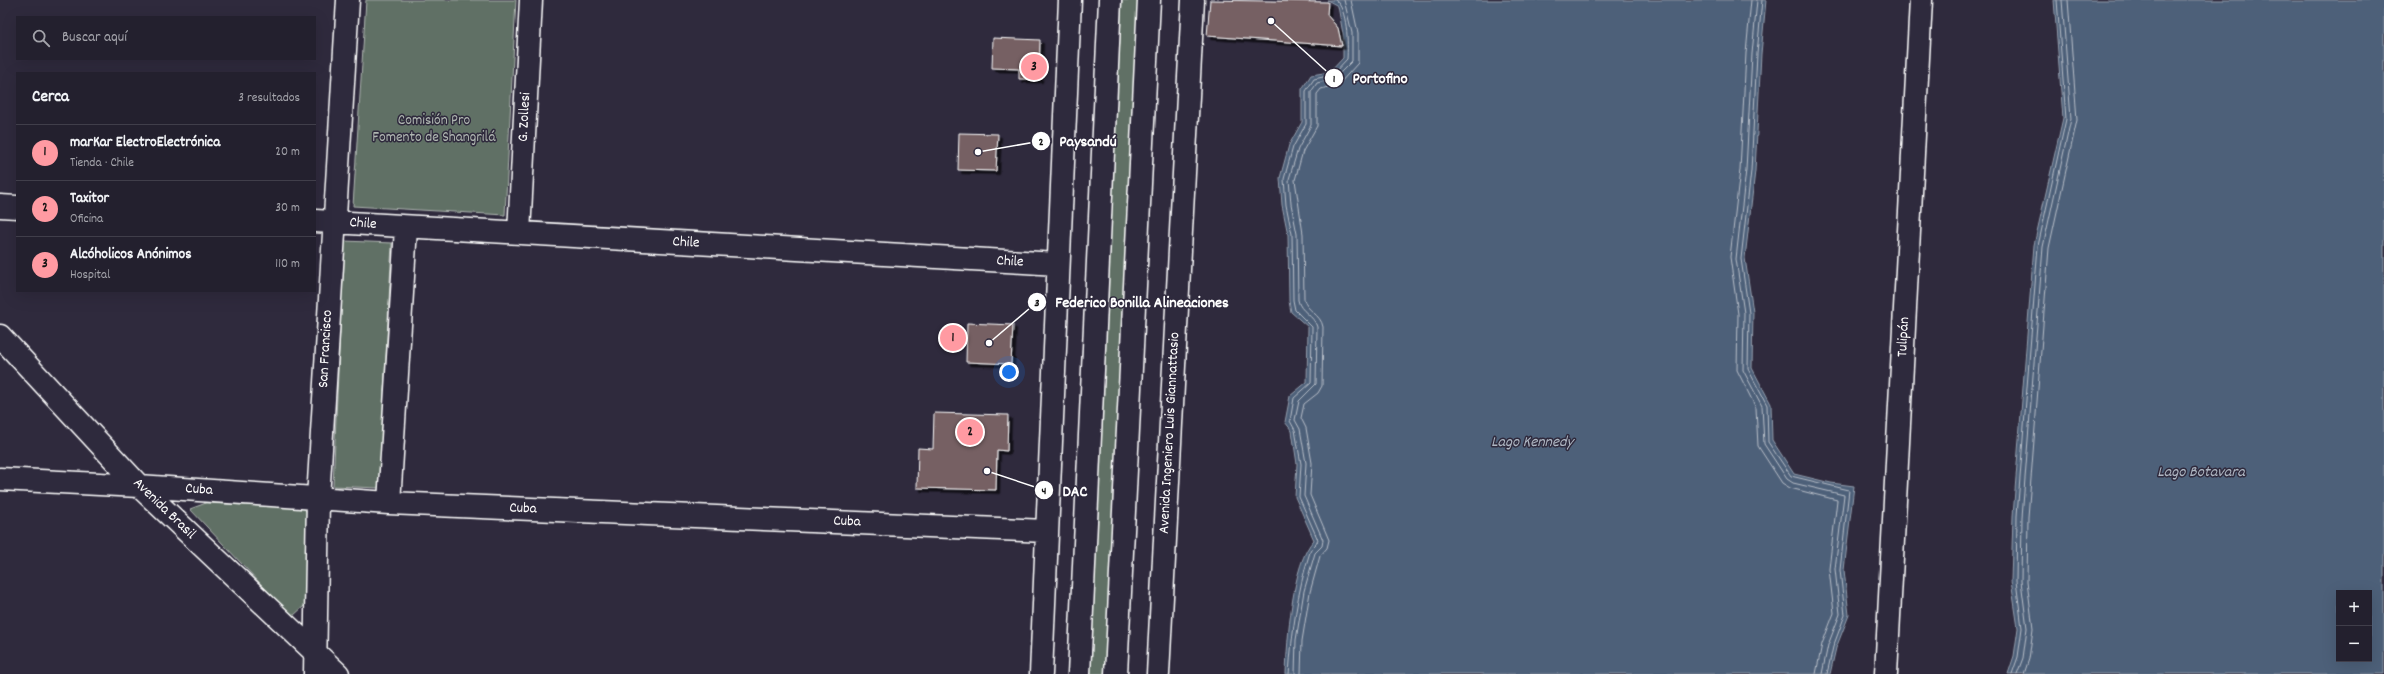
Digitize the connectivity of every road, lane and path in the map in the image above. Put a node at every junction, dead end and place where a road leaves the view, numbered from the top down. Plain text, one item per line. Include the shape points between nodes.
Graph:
1 (348, 0) edge
2 (531, 0) edge
3 (1070, 0) edge
4 (1110, 0) edge
5 (1150, 0) edge
6 (1193, 0) edge
7 (1921, 0) edge
8 (0, 206) edge
9 (16, 207) edge
10 (324, 222) edge
11 (406, 228) junction
12 (519, 233) junction
13 (1057, 264) junction
14 (0, 336) edge
15 (0, 479) edge
16 (138, 486) junction
17 (318, 498) junction
18 (389, 503) junction
19 (1046, 531) junction
20 (316, 663) edge
21 (338, 674) edge
22 (1041, 674) edge
23 (1079, 674) edge
24 (1116, 674) edge
25 (1158, 674) edge
26 (1886, 674) edge

1 - 10 street, San Francisco
2 - 12 street, G. Zollesi
3 - 13 street
4 - 23 street
5 - 24 street
6 - 25 street, Avenida Ingeniero Luis Giannattasio
7 - 26 street, Tulipán
8 - 9 street
10 - 11 street, Chile
10 - 17 street, San Francisco
11 - 12 street, Chile
11 - 18 street
12 - 13 street, Chile
13 - 19 street
14 - 16 street, Avenida Brasil
15 - 16 street, Cuba
16 - 17 street, Cuba
16 - 20 street, Avenida Brasil
17 - 18 street, Cuba
17 - 20 street, San Francisco
18 - 19 street, Cuba
19 - 22 street
20 - 21 street, Avenida Brasil

